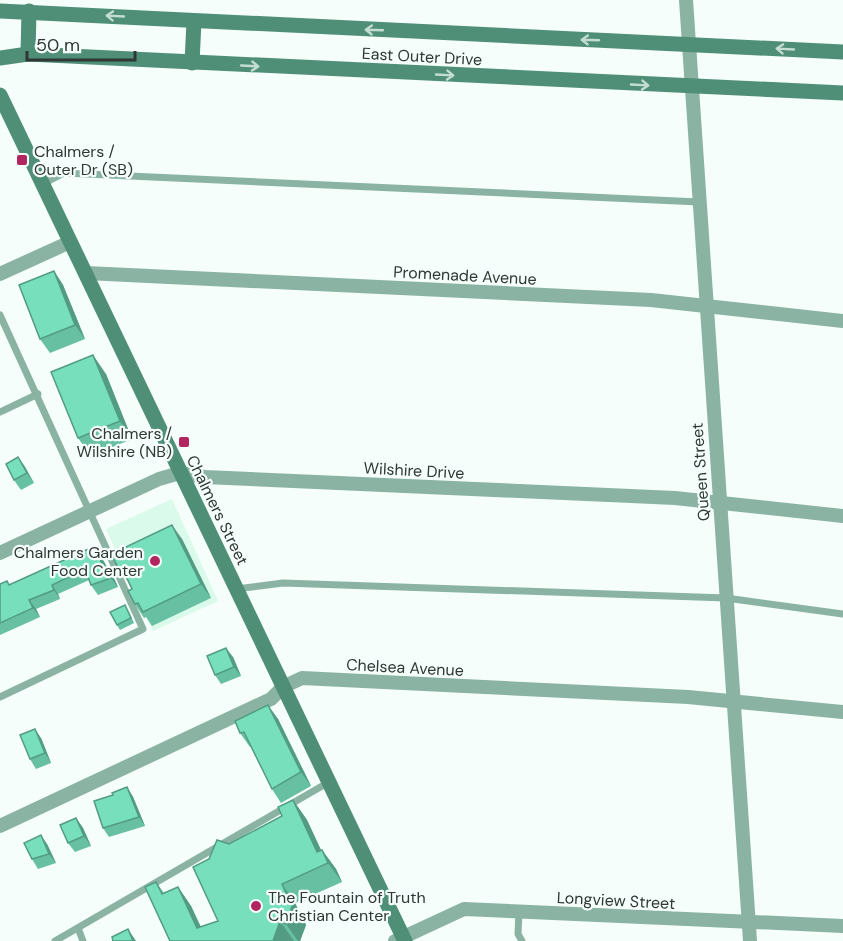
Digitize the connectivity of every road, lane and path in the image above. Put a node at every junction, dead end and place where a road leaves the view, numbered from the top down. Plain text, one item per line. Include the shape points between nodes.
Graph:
1 (686, 0) edge
2 (0, 11) edge
3 (29, 11) junction
4 (194, 21) junction
5 (689, 44) junction
6 (843, 52) edge
7 (28, 54) junction
8 (0, 58) edge
9 (192, 63) junction
10 (692, 87) junction
11 (843, 93) edge
12 (0, 95) edge
13 (43, 184) junction
14 (699, 202) junction
15 (70, 242) junction
16 (86, 273) junction
17 (0, 274) edge
18 (706, 305) junction
19 (0, 315) edge
20 (843, 321) edge
21 (38, 394) junction
22 (0, 412) edge
23 (180, 473) junction
24 (719, 503) junction
25 (90, 511) junction
26 (843, 516) edge
27 (0, 553) edge
28 (236, 589) junction
29 (726, 598) junction
30 (843, 614) edge
31 (283, 687) junction
32 (0, 697) edge
33 (733, 701) junction
34 (843, 712) edge
35 (329, 782) junction
36 (0, 826) edge
37 (519, 912) junction
38 (748, 923) junction
39 (843, 926) edge
40 (78, 928) junction
41 (401, 940) edge
42 (55, 941) edge
43 (83, 941) edge
44 (522, 941) edge
45 (750, 941) edge

1 - 5 street, Queen Street
2 - 3 street, East Outer Drive
4 -> 3 street, East Outer Drive
3 - 7 street
5 -> 4 street, East Outer Drive
4 - 9 street
6 -> 5 street, East Outer Drive
5 - 10 street, Queen Street
7 - 8 street, East Outer Drive
7 - 9 street, East Outer Drive
9 -> 10 street, East Outer Drive
10 - 11 street, East Outer Drive
10 - 14 street, Queen Street
12 - 13 street, Chalmers Street
13 - 14 lane via 64,173
13 - 15 street, Chalmers Street
14 - 18 street, Queen Street
15 - 16 street, Chalmers Street
15 - 17 street
16 - 18 street, Promenade Avenue
16 - 23 street, Chalmers Street
18 - 20 street, Promenade Avenue
18 - 24 street, Queen Street
19 - 21 lane
21 - 22 lane
21 - 25 lane
23 - 24 street, Wilshire Drive
23 - 25 street, Wilshire Drive
23 - 28 street, Chalmers Street
24 - 26 street, Wilshire Drive
24 - 29 street, Queen Street
25 - 27 street, Wilshire Drive
25 - 32 lane via 143,629
28 - 29 lane via 283,583
28 - 31 street, Chalmers Street
29 - 30 lane
29 - 33 street, Queen Street
31 - 33 street, Chelsea Avenue via 302,678
31 - 35 street, Chalmers Street
31 - 36 street, Chelsea Avenue via 271,699
33 - 34 street, Chelsea Avenue
33 - 38 street, Queen Street
35 - 40 lane
35 - 41 street, Chalmers Street
37 - 38 street, Longview Street
37 - 41 street, Longview Street via 464,909
37 - 44 lane via 518,934
38 - 39 street, Longview Street
38 - 45 street, Queen Street
40 - 42 lane
40 - 43 lane

